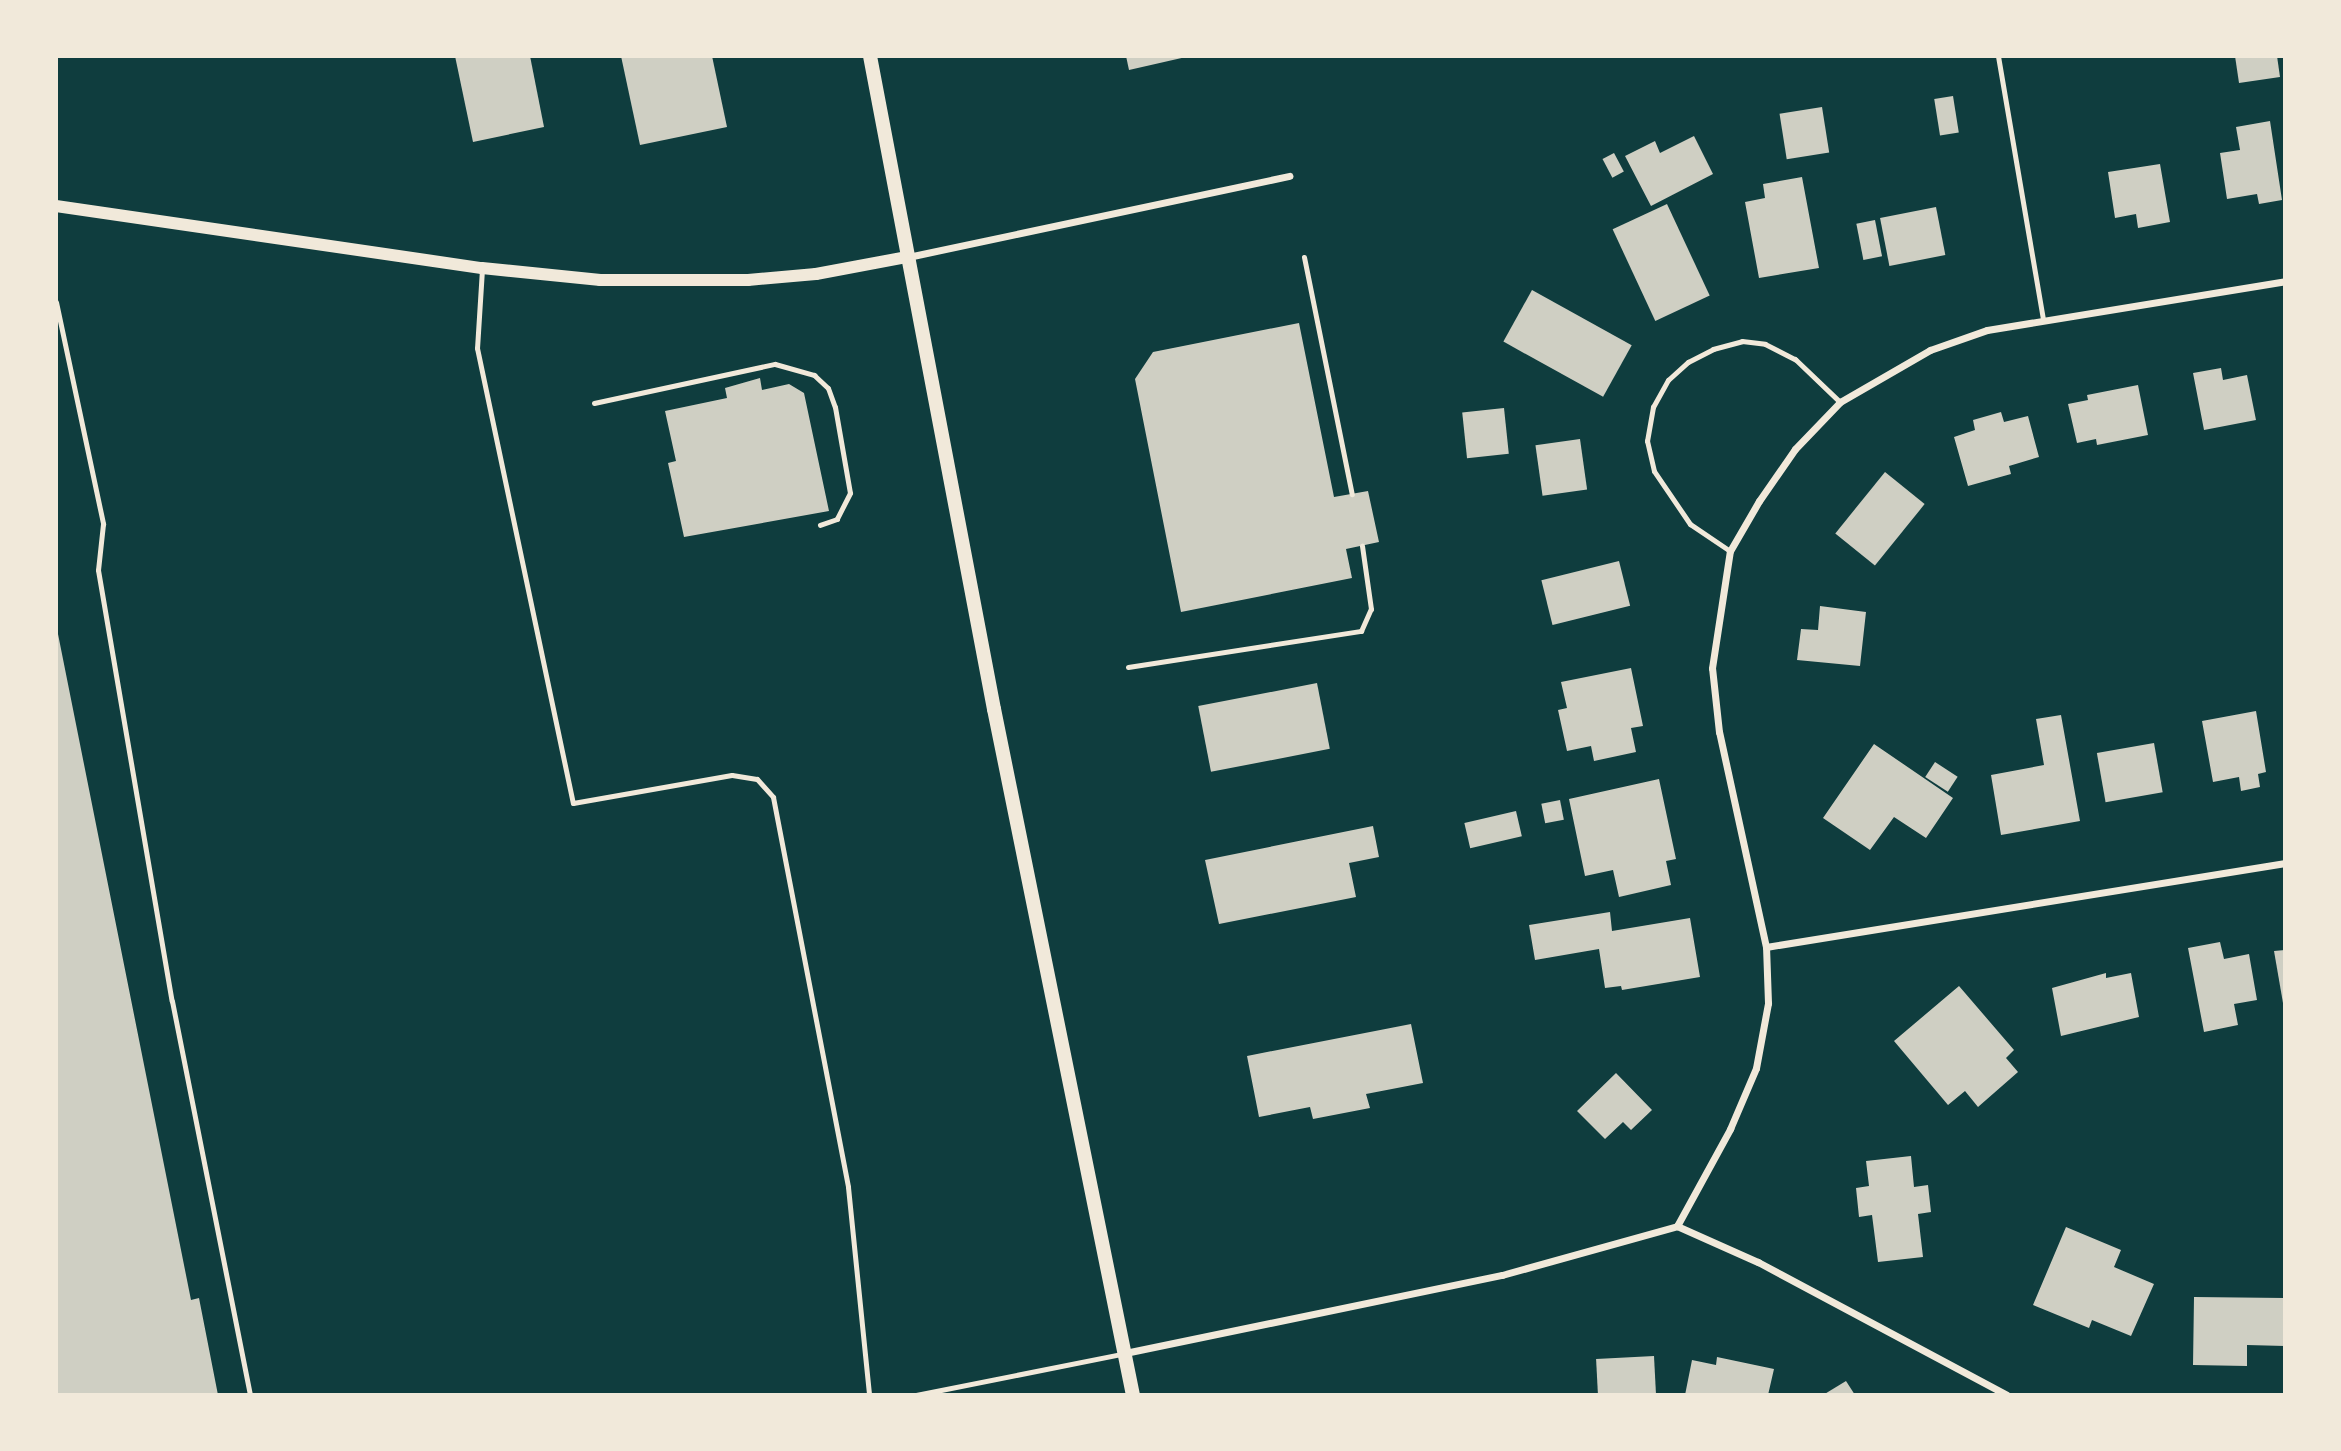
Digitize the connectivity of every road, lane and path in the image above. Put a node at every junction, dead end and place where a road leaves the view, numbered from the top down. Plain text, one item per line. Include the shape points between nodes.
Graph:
1 (870, 56) edge
2 (1998, 56) edge
3 (1290, 176) dead end
4 (56, 206) edge
5 (907, 257) junction
6 (1304, 257) dead end
7 (482, 268) junction
8 (2285, 281) edge
9 (56, 302) edge
10 (2043, 320) junction
11 (1840, 402) junction
12 (594, 403) dead end
13 (1352, 494) dead end
14 (820, 525) dead end
15 (1362, 545) dead end
16 (1730, 551) junction
17 (1128, 667) dead end
18 (2285, 863) edge
19 (1766, 947) junction
20 (1676, 1226) junction
21 (1125, 1353) junction
22 (250, 1395) edge
23 (869, 1395) edge
24 (916, 1395) edge
25 (1133, 1395) edge
26 (2007, 1395) edge

1 - 5 main road
2 - 10 lane
3 - 5 street
4 - 7 street
5 - 7 street via 816,274 748,280 600,280
5 - 21 main road
6 - 13 lane
7 - 23 lane via 477,348 572,803 732,775 757,779 773,797 848,1187
8 - 10 street
9 - 22 lane via 103,524 98,570 169,987
10 - 11 street via 1987,330 1930,350
11 - 16 street via 1795,449
11 - 16 lane via 1795,359 1765,344 1742,341 1688,362 1668,380 1653,407 1647,441 1654,471 1690,524
12 - 14 lane via 775,364 814,374 828,388 835,407 850,493 837,519
15 - 17 lane via 1371,609 1361,631
16 - 19 street via 1712,668 1719,732
18 - 19 street
19 - 20 street via 1768,1003 1756,1068 1730,1129
20 - 21 street via 1515,1272
20 - 26 street via 1758,1262
21 - 24 lane
21 - 25 main road

